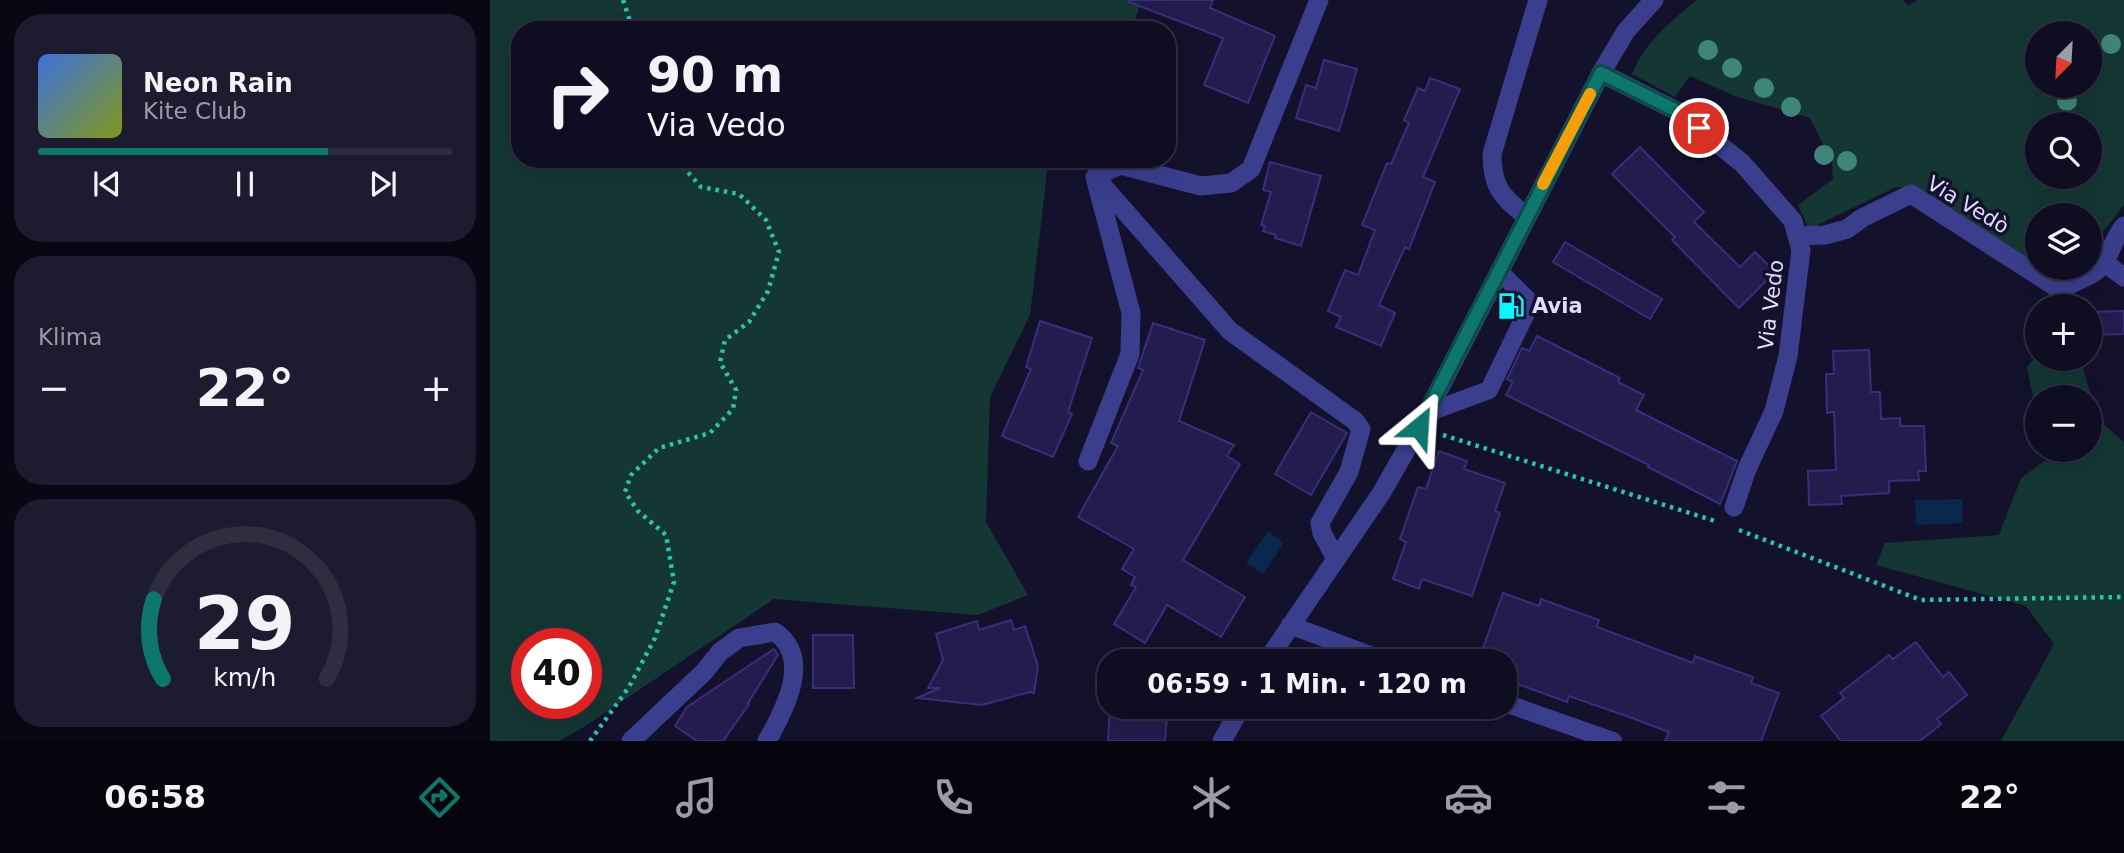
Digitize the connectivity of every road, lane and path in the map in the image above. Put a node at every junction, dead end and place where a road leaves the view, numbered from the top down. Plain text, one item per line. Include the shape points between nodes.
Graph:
1 (623, 0) edge
2 (1319, 0) edge
3 (1538, 0) edge
4 (1654, 0) edge
5 (629, 21) edge
6 (1601, 73) junction
7 (684, 168) edge
8 (1113, 168) edge
9 (1131, 168) edge
10 (1095, 177) junction
11 (1526, 216) junction
12 (2124, 226) edge
13 (1799, 236) junction
14 (2105, 262) junction
15 (1499, 271) junction
16 (2124, 276) edge
17 (1423, 420) junction
18 (1088, 461) dead end
19 (1731, 516) joint
20 (1715, 522) dead end
21 (1336, 559) junction
22 (2124, 597) edge
23 (1290, 625) junction
24 (1274, 649) edge
25 (1354, 649) edge
26 (1517, 707) edge
27 (1234, 719) edge
28 (590, 741) edge
29 (631, 741) edge
30 (767, 741) edge
31 (1222, 741) edge
32 (1613, 741) edge

1 - 5 path
2 - 9 street via 1251,169 1231,183 1201,186
3 - 11 street via 1492,154 1492,175 1502,195
4 - 6 street via 1626,31
6 - 11 street
6 - 13 street, Via Vedo via 1677,111 1741,163 1793,221
7 - 28 path via 701,187 739,194 766,220 779,252 768,291 749,322 724,340 720,362 736,390 733,409 710,433 659,448 631,475 625,492 638,511 666,535 674,582 655,638 629,687
8 - 10 street
10 - 18 street via 1131,313 1129,354
10 - 21 street via 1230,331 1355,421 1360,429 1349,472 1320,523
11 - 15 street
12 - 14 street
13 - 14 street, Via Vedò via 1847,229 1911,194 2059,289
13 - 19 street, Via Vedo via 1788,356 1774,411
14 - 16 street
15 - 17 street
15 - 17 lane via 1531,303 1489,390
17 - 20 path
17 - 21 street
19 - 22 path via 1921,600
21 - 23 street
23 - 24 street
23 - 25 lane
26 - 32 lane
27 - 31 street
29 - 30 street via 720,652 739,638 775,632 789,647 794,681

